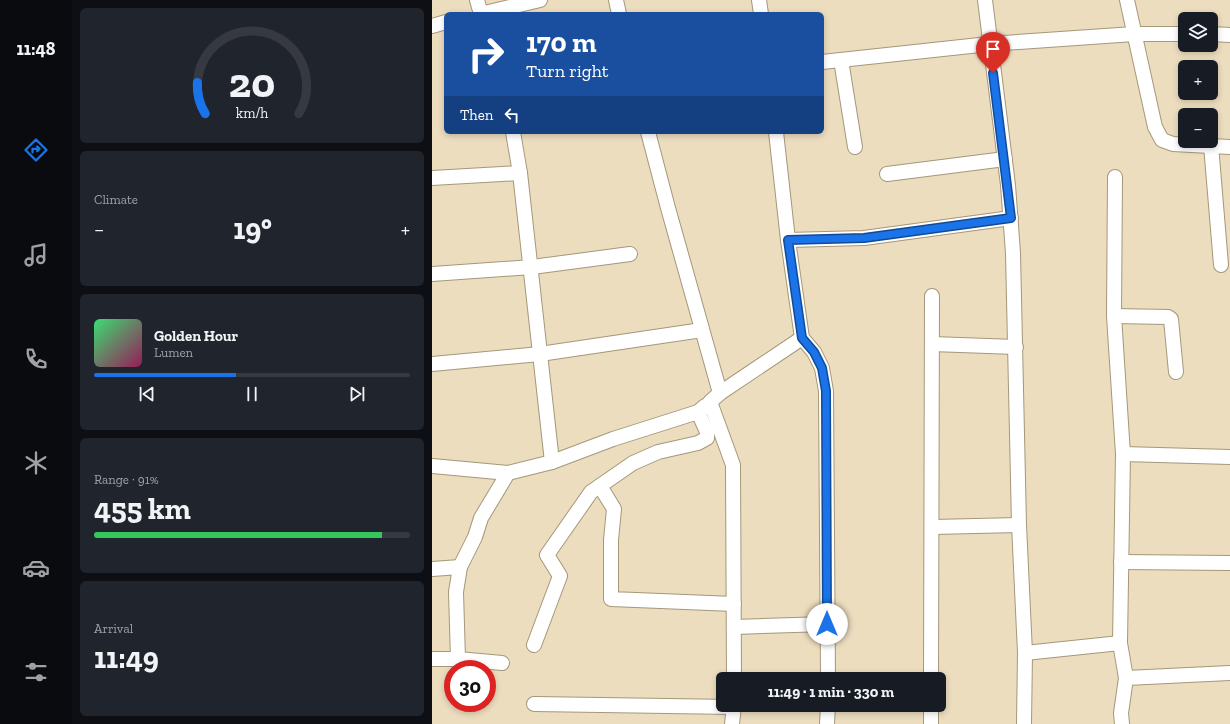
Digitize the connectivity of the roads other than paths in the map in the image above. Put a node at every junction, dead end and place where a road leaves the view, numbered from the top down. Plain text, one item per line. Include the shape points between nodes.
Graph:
1 (477, 0) edge
2 (540, 0) edge
3 (616, 0) edge
4 (759, 0) edge
5 (985, 0) edge
6 (1127, 0) edge
7 (480, 12) edge
8 (489, 12) edge
9 (619, 12) edge
10 (761, 12) edge
11 (444, 23) edge
12 (432, 26) edge
13 (1134, 34) junction
14 (1178, 34) edge
15 (1218, 34) edge
16 (1230, 34) edge
17 (990, 44) junction
18 (841, 60) junction
19 (824, 62) edge
20 (513, 134) edge
21 (649, 134) edge
22 (776, 134) edge
23 (1178, 144) edge
24 (1218, 146) edge
25 (855, 147) dead end
26 (1230, 147) edge
27 (1211, 148) edge
28 (1005, 159) junction
29 (520, 173) junction
30 (887, 174) dead end
31 (1115, 177) dead end
32 (432, 178) edge
33 (1011, 218) junction
34 (788, 240) junction
35 (630, 254) dead end
36 (1221, 265) dead end
37 (532, 267) junction
38 (432, 274) edge
39 (932, 296) dead end
40 (1114, 316) junction
41 (702, 330) junction
42 (802, 338) junction
43 (932, 344) junction
44 (1016, 347) junction
45 (540, 354) junction
46 (432, 364) edge
47 (1176, 372) dead end
48 (715, 397) junction
49 (698, 412) junction
50 (1123, 454) junction
51 (1230, 457) edge
52 (552, 462) junction
53 (432, 466) edge
54 (508, 473) junction
55 (600, 486) junction
56 (1019, 525) junction
57 (933, 527) junction
58 (1121, 562) junction
59 (1230, 563) edge
60 (460, 567) junction
61 (432, 569) edge
62 (734, 604) junction
63 (827, 624) junction
64 (734, 627) junction
65 (1120, 643) junction
66 (534, 645) dead end
67 (1025, 653) junction
68 (432, 659) edge
69 (458, 659) junction
70 (502, 663) dead end
71 (734, 672) edge
72 (828, 672) edge
73 (931, 672) edge
74 (1230, 674) edge
75 (1126, 678) junction
76 (534, 704) dead end
77 (716, 706) edge
78 (733, 712) edge
79 (828, 712) edge
80 (931, 712) edge
81 (732, 724) edge
82 (827, 724) edge
83 (931, 724) edge
84 (1024, 724) edge
85 (1122, 724) edge

1 - 7 street
2 - 8 street
3 - 9 street
4 - 10 street
5 - 17 street
6 - 13 street
11 - 12 street
13 - 14 street
13 - 17 street
13 - 23 street via 1155,127 1162,140
15 - 16 street
17 - 18 street
17 - 28 street
18 - 19 street
18 - 25 street
20 - 29 street
21 - 41 street
22 - 34 street
24 - 26 street
27 - 36 street
28 - 30 street
28 - 33 street
29 - 32 street
29 - 37 street
31 - 40 street
33 - 34 street via 864,238
33 - 44 street
34 - 42 street
35 - 37 street
37 - 38 street
37 - 45 street
39 - 43 street
40 - 47 street via 1171,319
40 - 50 street
41 - 45 street
41 - 48 street
42 - 48 street
42 - 63 street via 814,352 822,368 826,391
43 - 44 street
43 - 57 street
44 - 56 street
45 - 46 street
45 - 52 street
48 - 49 street
48 - 62 street via 733,465
49 - 52 street
49 - 55 street via 708,432 707,438 639,460
50 - 51 street
50 - 58 street
52 - 54 street
53 - 54 street
54 - 60 street via 481,518
55 - 62 street via 614,509 610,599
55 - 66 street via 591,492 546,555 560,576
56 - 57 street
56 - 67 street
57 - 73 street
58 - 59 street
58 - 65 street
60 - 61 street
60 - 69 street via 456,592
62 - 64 street
63 - 64 street
63 - 72 street
64 - 71 street
65 - 67 street
65 - 75 street
67 - 84 street
68 - 69 street
69 - 70 street
74 - 75 street
75 - 85 street
76 - 77 street
78 - 81 street
79 - 82 street
80 - 83 street

